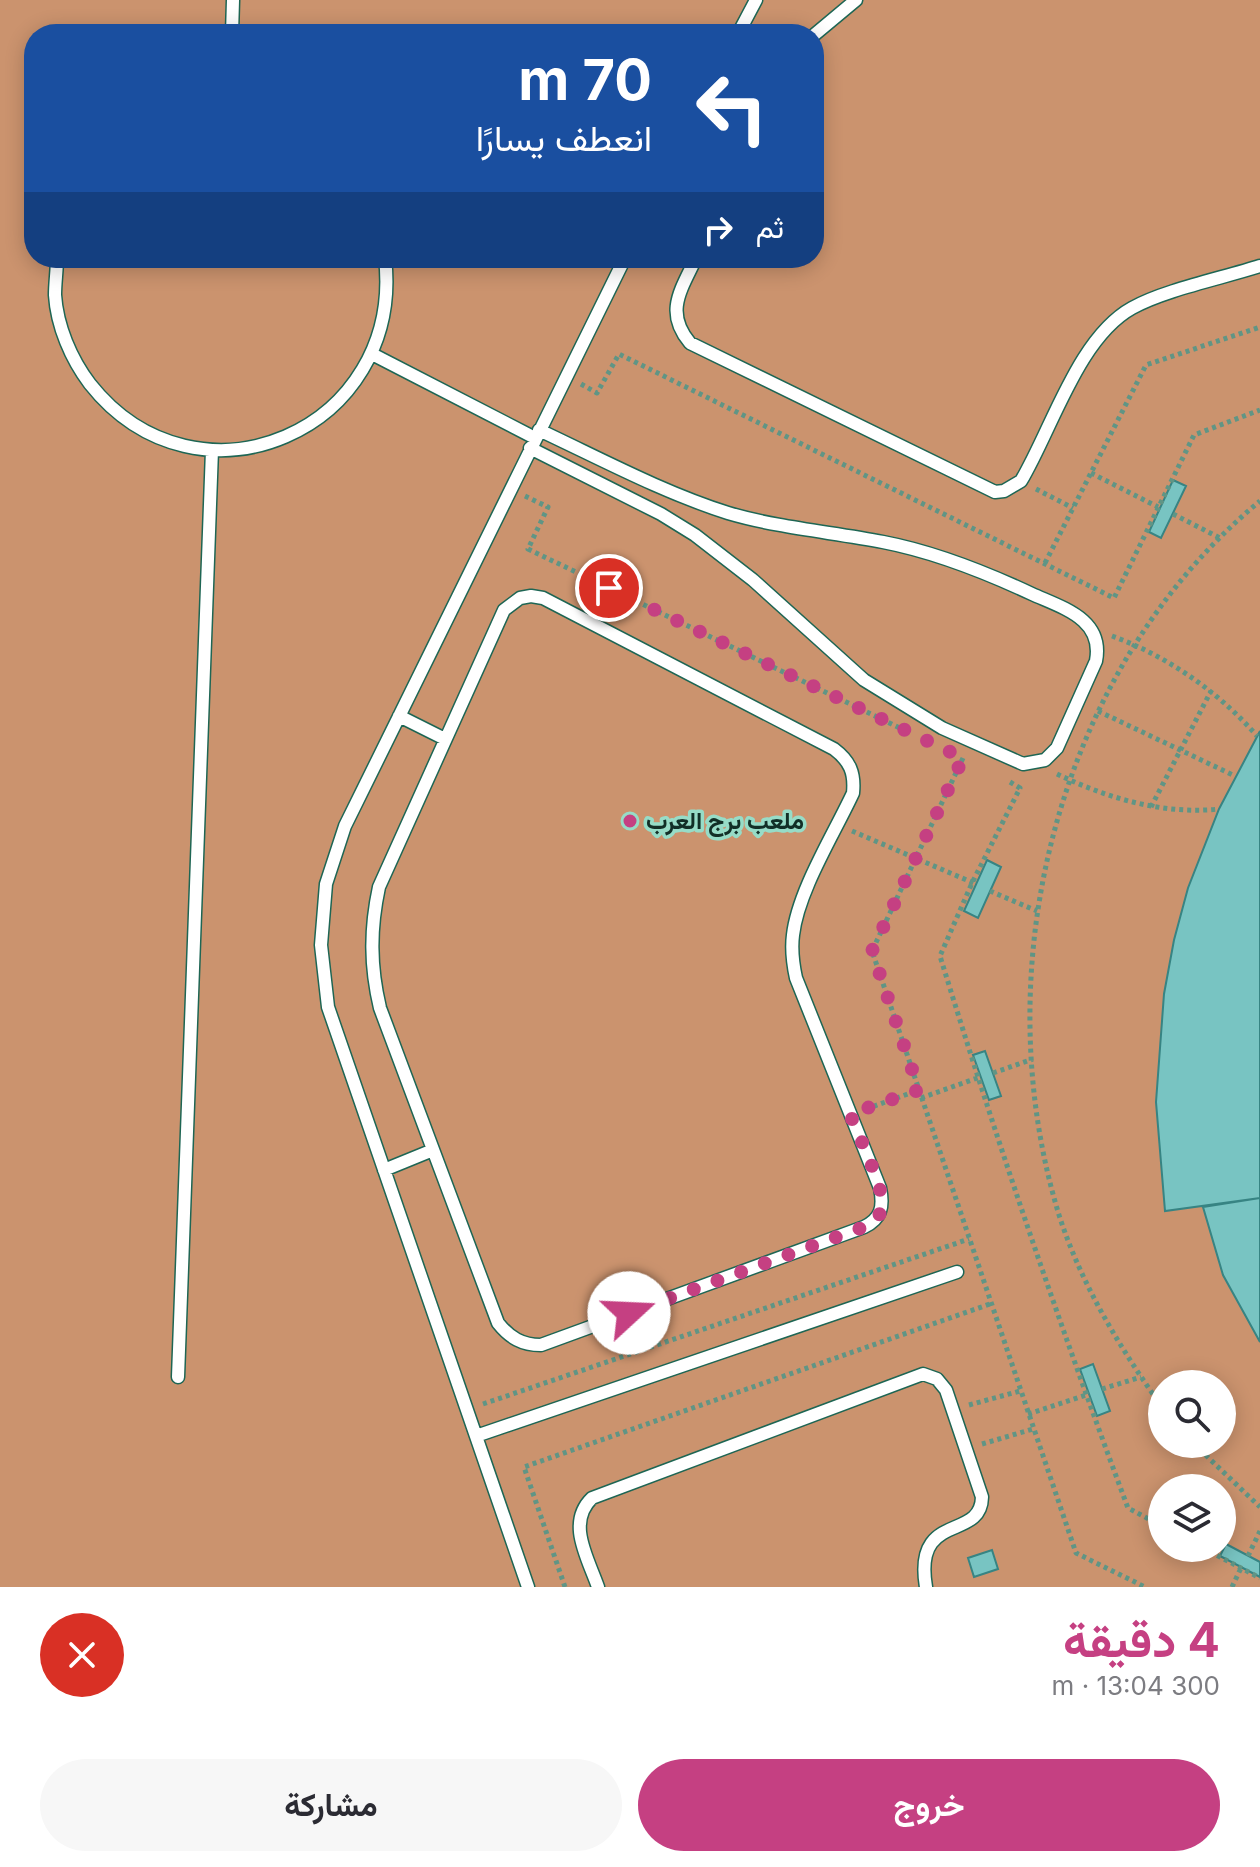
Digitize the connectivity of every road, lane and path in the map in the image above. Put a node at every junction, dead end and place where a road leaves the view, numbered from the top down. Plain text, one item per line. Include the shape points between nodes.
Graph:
1 (233, 0) edge
2 (756, 0) edge
3 (856, 0) edge
4 (232, 24) edge
5 (743, 24) edge
6 (824, 27) edge
7 (1260, 266) edge
8 (56, 268) edge
9 (386, 268) edge
10 (620, 268) edge
11 (691, 268) edge
12 (1260, 327) edge
13 (372, 354) junction
14 (535, 439) junction
15 (212, 450) junction
16 (1091, 473) junction
17 (1021, 481) junction
18 (510, 489) junction
19 (1260, 501) edge
20 (1073, 508) junction
21 (1160, 508) dead end
22 (1173, 514) dead end
23 (1220, 538) junction
24 (1045, 564) dead end
25 (1092, 630) junction
26 (1136, 645) junction
27 (1211, 691) junction
28 (1079, 702) junction
29 (1099, 711) junction
30 (399, 716) junction
31 (907, 731) dead end
32 (1257, 736) dead end
33 (445, 739) junction
34 (1180, 750) junction
35 (949, 752) dead end
36 (1035, 764) junction
37 (1235, 776) dead end
38 (1006, 780) dead end
39 (1070, 781) junction
40 (1151, 808) junction
41 (1219, 809) dead end
42 (838, 825) junction
43 (916, 858) junction
44 (974, 884) junction
45 (990, 891) dead end
46 (1037, 911) junction
47 (1033, 1059) junction
48 (993, 1073) dead end
49 (979, 1078) junction
50 (919, 1090) junction
51 (921, 1098) junction
52 (850, 1114) junction
53 (433, 1150) junction
54 (384, 1170) junction
55 (969, 1239) junction
56 (957, 1272) dead end
57 (990, 1304) junction
58 (178, 1377) dead end
59 (1141, 1377) junction
60 (1148, 1387) edge
61 (1102, 1389) dead end
62 (1020, 1391) junction
63 (1087, 1394) junction
64 (953, 1409) junction
65 (467, 1410) junction
66 (1028, 1414) junction
67 (1033, 1429) junction
68 (476, 1436) junction
69 (966, 1449) junction
70 (1209, 1458) edge
71 (1260, 1507) edge
72 (1148, 1519) edge
73 (1260, 1531) edge
74 (1248, 1556) dead end
75 (1230, 1562) edge
76 (1241, 1568) junction
77 (1260, 1578) edge
78 (528, 1587) edge
79 (565, 1587) edge
80 (598, 1587) edge
81 (926, 1587) edge
82 (1145, 1587) edge
83 (1232, 1587) edge

1 - 4 lane
2 - 5 lane
3 - 6 lane
7 - 17 lane via 1153,299 1118,317 1091,346
8 - 15 lane via 55,295 63,334 80,371 105,402 137,426 173,443
9 - 13 lane via 384,320
10 - 14 lane
11 - 17 lane via 676,309 677,322 690,343 995,492
12 - 16 path via 1146,365
13 - 14 lane
13 - 15 lane via 356,383 307,427 246,448
14 - 18 lane
14 - 25 lane via 711,508 765,523 887,542 973,568 1070,611
14 - 36 lane via 695,535 890,698 942,728 1023,764
15 - 58 lane
16 - 20 path
16 - 21 path
17 - 20 path
18 - 30 lane
18 - 31 path via 548,507 528,549
19 - 23 path
20 - 24 path
22 - 23 path
23 - 26 path via 1168,597
25 - 26 path
25 - 28 lane via 1099,649
26 - 27 path
26 - 29 path
27 - 32 path
27 - 34 path
28 - 29 path
28 - 36 lane via 1052,755
29 - 34 path
29 - 39 path
30 - 33 lane
30 - 54 lane via 345,826 326,884 321,945 328,1007
33 - 42 lane via 504,610 520,598 543,598 844,757 855,780
33 - 53 lane via 379,887 371,935 380,1008
34 - 37 path
34 - 40 path
35 - 43 path via 963,758
36 - 39 path
38 - 44 path via 1020,788
39 - 40 path
39 - 46 path
40 - 41 path
42 - 43 path
42 - 52 lane via 795,919 792,958
43 - 44 path
43 - 50 path via 872,951
44 - 49 path via 940,956
45 - 46 path
46 - 47 path
47 - 48 path
47 - 59 path via 1045,1158 1060,1216 1087,1283
49 - 51 path
49 - 63 path
50 - 51 path
50 - 52 path
51 - 55 path
52 - 53 lane via 882,1197 883,1207 873,1223 541,1345 516,1340 498,1323
53 - 54 lane
54 - 65 lane
55 - 57 path
55 - 65 path
56 - 68 lane
57 - 62 path
57 - 79 path via 524,1467
59 - 60 path
59 - 61 path
62 - 64 path
62 - 66 path
63 - 66 path
63 - 72 path via 1128,1508
64 - 69 lane
64 - 80 lane via 942,1384 930,1375 916,1375 601,1493 585,1505 578,1523
65 - 68 lane
66 - 67 path
67 - 69 path
67 - 82 path via 1076,1553
68 - 78 lane
69 - 81 lane via 982,1505 973,1519 942,1534 926,1550
70 - 71 path
73 - 74 path
75 - 76 path
76 - 77 path
76 - 83 path

